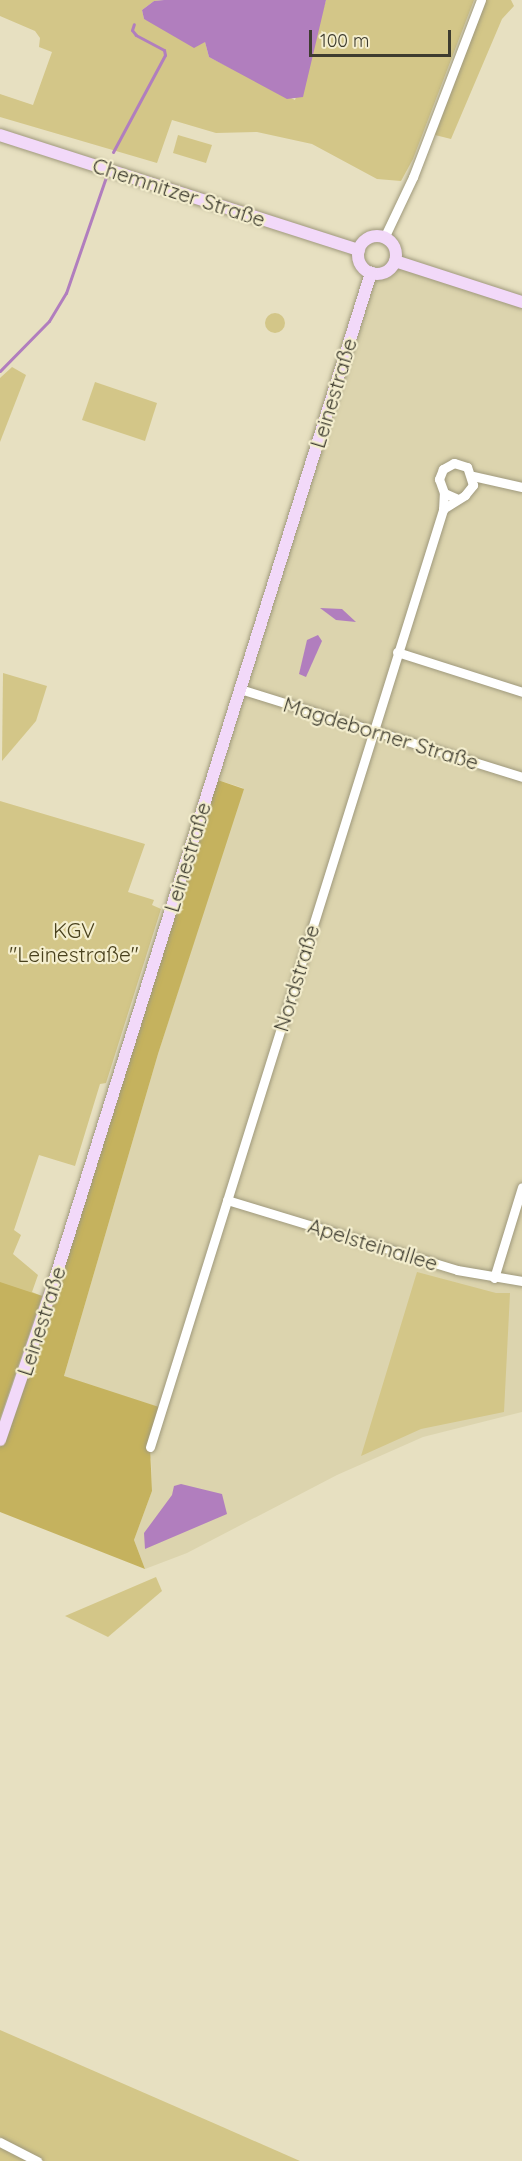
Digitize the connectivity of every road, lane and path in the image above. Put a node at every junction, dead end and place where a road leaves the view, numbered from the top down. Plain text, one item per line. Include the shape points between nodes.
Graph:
1 (481, 0) edge
2 (0, 135) edge
3 (384, 238) junction
4 (358, 250) junction
5 (395, 261) junction
6 (371, 273) junction
7 (522, 302) edge
8 (473, 476) junction
9 (522, 487) edge
10 (444, 493) junction
11 (456, 498) junction
12 (443, 509) junction
13 (397, 652) junction
14 (240, 689) junction
15 (522, 692) edge
16 (373, 730) junction
17 (522, 777) edge
18 (522, 1187) edge
19 (227, 1200) junction
20 (494, 1278) junction
21 (522, 1281) edge
22 (0, 1440) edge
23 (150, 1447) dead end
24 (0, 2142) edge
25 (37, 2161) edge

1 - 3 street via 413,177
2 - 4 main road, Chemnitzer Straße
3 - 4 main road via 367,239
3 - 5 main road via 394,249
4 - 6 main road via 361,266
5 - 6 main road via 386,272
5 - 7 main road
6 - 14 main road, Leinestraße
8 - 9 street, Nordstraße
8 - 10 street, Nordstraße via 463,465 446,466 439,479
8 - 11 street via 469,492
10 - 11 street
10 - 12 street, Nordstraße
11 - 12 street
12 - 13 street, Nordstraße
13 - 15 street
13 - 16 street, Nordstraße
14 - 16 street, Magdeborner Straße
14 - 22 main road, Leinestraße via 47,1304
16 - 17 street, Magdeborner Straße
16 - 19 street, Nordstraße
18 - 20 street
19 - 20 street, Apelsteinallee
19 - 23 street, Nordstraße
20 - 21 street, Apelsteinallee
24 - 25 street

